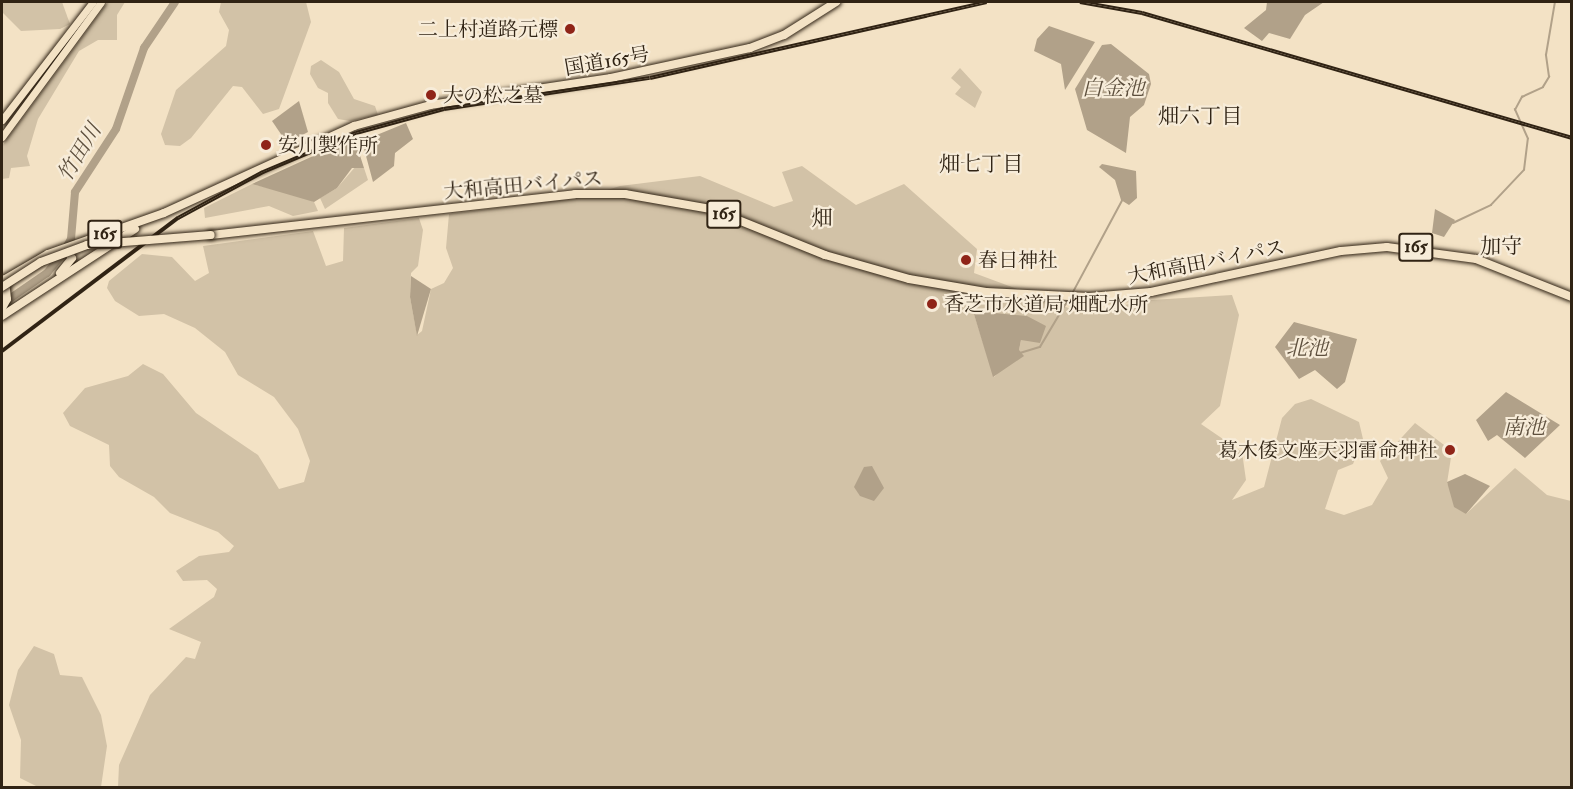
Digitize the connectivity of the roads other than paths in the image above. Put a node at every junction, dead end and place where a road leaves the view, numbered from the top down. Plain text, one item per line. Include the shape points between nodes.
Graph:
1 (93, 2) edge
2 (101, 2) edge
3 (836, 2) edge
4 (2, 120) edge
5 (2, 137) edge
6 (207, 193) junction
7 (60, 249) junction
8 (2, 282) edge
9 (1572, 297) edge
10 (22, 301) junction
11 (5, 304) edge
12 (2, 316) edge

1 - 4 main road
2 - 5 main road
3 - 6 highway, 国道165号 / 165 via 793,30 750,48 676,66 387,116 301,148
6 - 7 highway, 国道165号 / 165 via 164,213
6 - 10 highway, 国道165号 / 165 via 120,236
7 - 8 highway, 国道165号 / 165
7 - 10 highway, 165 via 70,251 70,262
8 - 9 highway, 大和高田バイパス / 165, bridge via 87,245 575,194 625,194 711,208 825,255 909,279 986,292 1121,295 1227,279 1341,250 1418,247 1476,259
8 - 11 highway
10 - 12 highway, 国道165号 / 165

